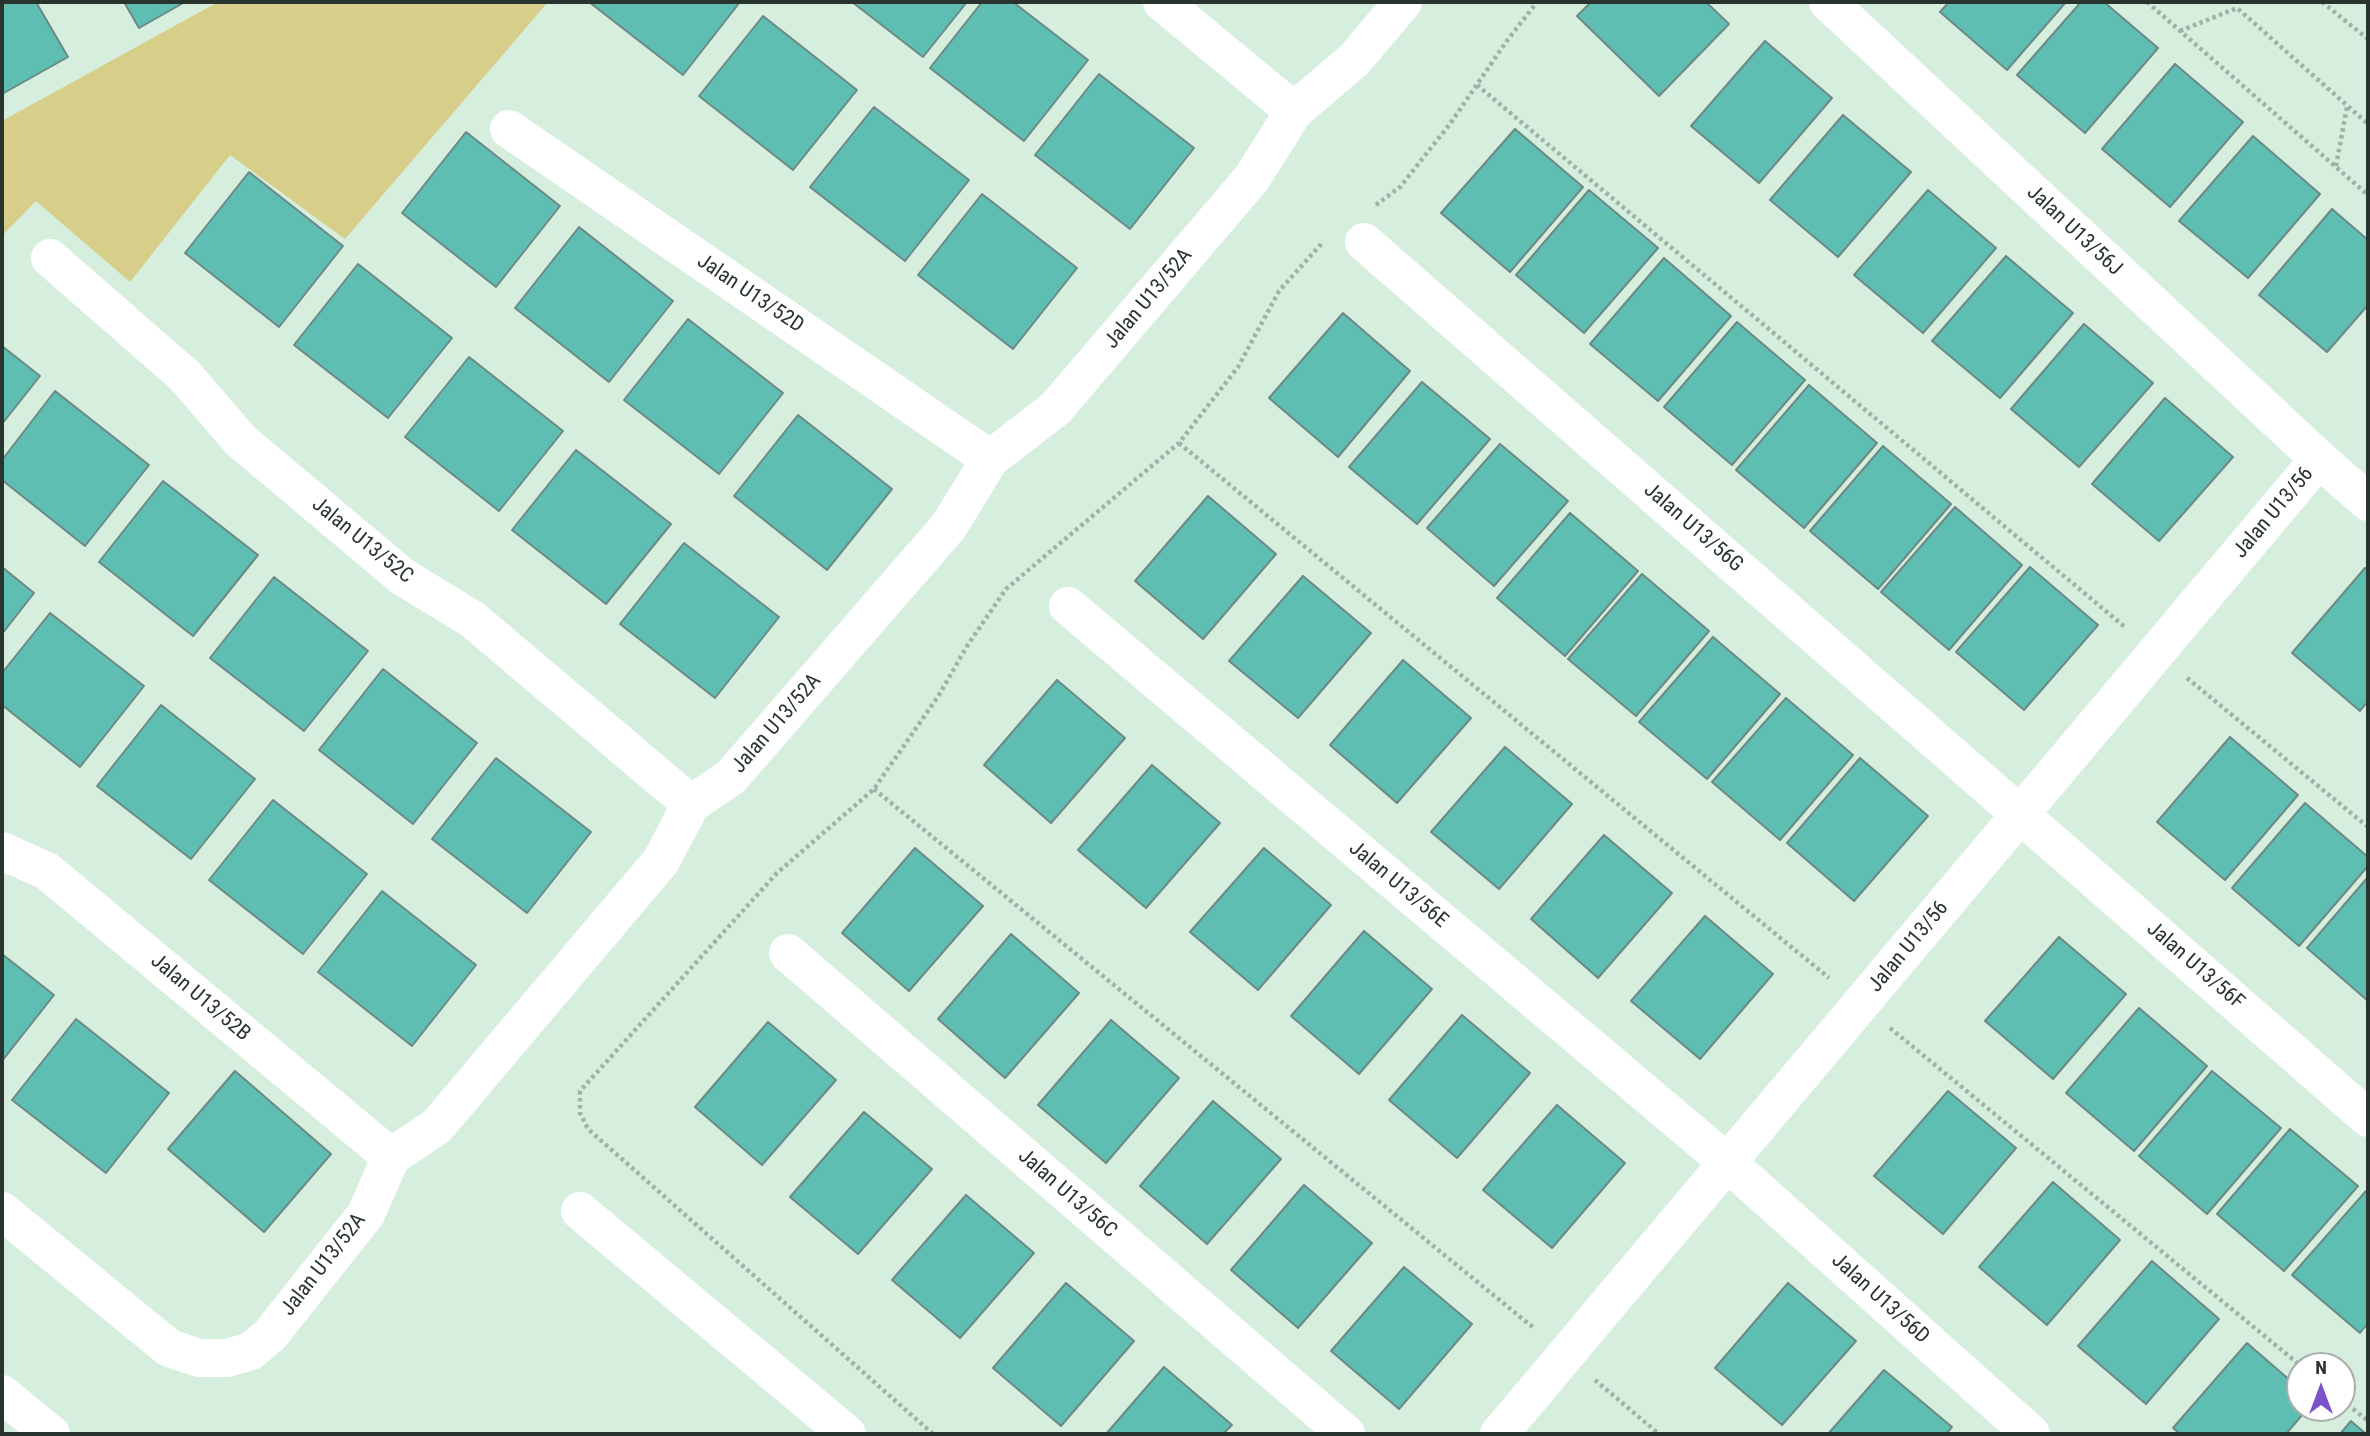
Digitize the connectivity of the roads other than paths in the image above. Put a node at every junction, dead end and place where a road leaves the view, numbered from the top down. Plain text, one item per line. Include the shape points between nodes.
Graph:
1 (1162, 2) edge
2 (1403, 2) edge
3 (1828, 2) edge
4 (1294, 111) junction
5 (509, 128) dead end
6 (1354, 230) road end
7 (50, 258) dead end
8 (990, 458) junction
9 (2319, 459) junction
10 (2368, 502) edge
11 (1068, 607) dead end
12 (691, 804) junction
13 (2021, 815) junction
14 (2, 851) edge
15 (788, 953) dead end
16 (2368, 1118) edge
17 (391, 1157) junction
18 (1728, 1163) junction
19 (2, 1211) edge
20 (580, 1211) dead end
21 (2, 1394) edge
22 (51, 1434) edge
23 (846, 1434) edge
24 (1346, 1434) edge
25 (1499, 1434) edge
26 (2031, 1434) edge

1 - 4 street
2 - 4 street, Jalan U13/52A via 1355,59
3 - 9 street, Jalan U13/56J
4 - 8 street, Jalan U13/52A via 1252,178 1056,408
5 - 8 street, Jalan U13/52D
6 - 13 street, Jalan U13/56G
7 - 12 street, Jalan U13/52C via 185,376 241,441 403,577 472,619
8 - 12 street, Jalan U13/52A via 949,526 731,777
9 - 10 street, Jalan U13/56J
9 - 13 street, Jalan U13/56
11 - 18 street, Jalan U13/56E
12 - 17 street, Jalan U13/52A via 661,861 437,1126
13 - 16 street, Jalan U13/56F
13 - 18 street, Jalan U13/56
14 - 17 street, Jalan U13/52B via 47,871
15 - 24 street, Jalan U13/56C
17 - 19 street, Jalan U13/52A via 366,1214 270,1335 251,1351 227,1358 199,1358 169,1348
18 - 25 street, Jalan U13/56
18 - 26 street, Jalan U13/56D
20 - 23 street
21 - 22 street

